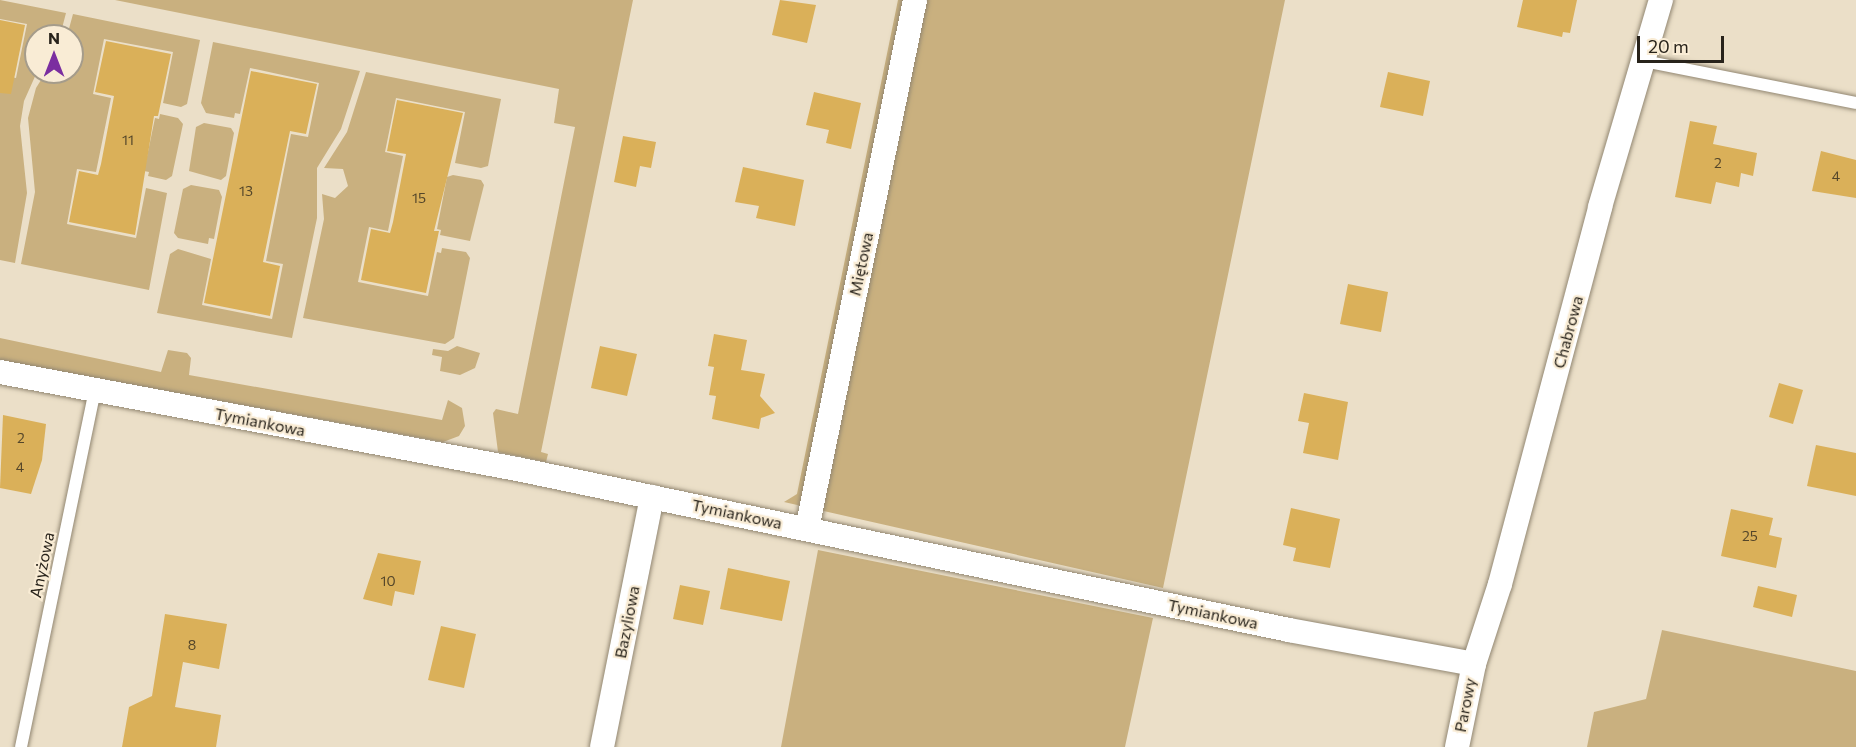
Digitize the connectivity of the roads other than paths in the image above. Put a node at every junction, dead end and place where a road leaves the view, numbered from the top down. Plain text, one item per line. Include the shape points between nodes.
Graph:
1 (915, 0) edge
2 (1661, 0) edge
3 (1644, 61) junction
4 (1856, 104) edge
5 (0, 372) edge
6 (95, 391) junction
7 (652, 497) junction
8 (807, 529) junction
9 (1474, 664) junction
10 (21, 747) edge
11 (602, 747) edge
12 (1457, 747) edge

1 - 8 street, Miętowa
2 - 3 street, Chabrowa
3 - 4 lane
3 - 9 street, Chabrowa via 1600,207 1500,584
5 - 6 street, Tymiankowa
6 - 7 street, Tymiankowa
6 - 10 lane, Anyżowa
7 - 8 street, Tymiankowa
7 - 11 street, Bazyliowa
8 - 9 street, Tymiankowa via 1289,630
9 - 12 street, Parowy

